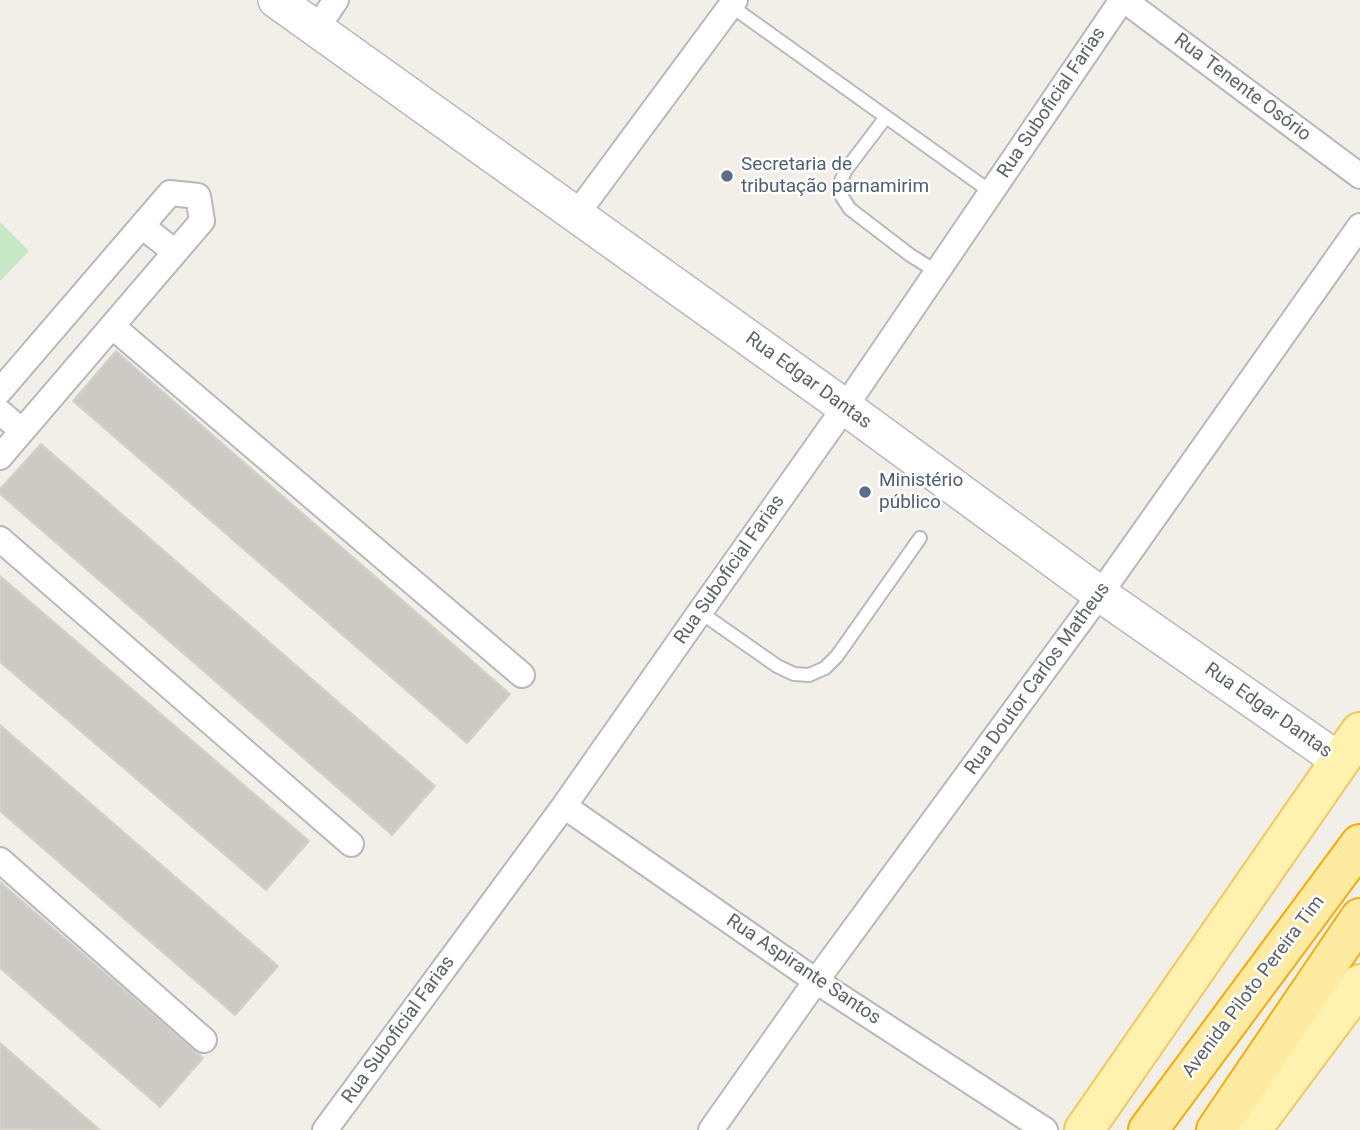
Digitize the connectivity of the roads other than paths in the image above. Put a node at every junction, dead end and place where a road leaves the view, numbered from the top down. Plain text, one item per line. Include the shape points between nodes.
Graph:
1 (276, 0) edge
2 (336, 0) edge
3 (1123, 0) edge
4 (733, 3) edge
5 (316, 29) junction
6 (886, 117) junction
7 (1360, 176) edge
8 (991, 192) junction
9 (576, 215) junction
10 (142, 226) junction
11 (1360, 226) edge
12 (175, 252) junction
13 (937, 272) junction
14 (112, 326) junction
15 (0, 391) edge
16 (845, 407) junction
17 (0, 412) edge
18 (22, 431) junction
19 (0, 457) edge
20 (920, 538) dead end
21 (0, 539) edge
22 (1100, 594) junction
23 (700, 612) junction
24 (522, 675) dead end
25 (1350, 747) edge
26 (564, 806) junction
27 (351, 844) dead end
28 (1360, 844) edge
29 (0, 860) edge
30 (1360, 918) edge
31 (816, 981) junction
32 (1360, 984) edge
33 (204, 1041) dead end
34 (325, 1130) edge
35 (712, 1130) edge
36 (1045, 1130) edge
37 (1084, 1130) edge
38 (1147, 1130) edge
39 (1216, 1130) edge
40 (1251, 1130) edge

1 - 5 main road, Rua Edgar Dantas
2 - 5 street
3 - 7 street, Rua Tenente Osório
3 - 8 street, Rua Suboficial Farias
4 - 6 lane
4 - 9 street
5 - 9 main road, Rua Edgar Dantas
6 - 8 lane
6 - 13 lane via 845,171 842,197 849,209
8 - 13 street, Rua Suboficial Farias
9 - 16 main road, Rua Edgar Dantas
10 - 12 street
10 - 12 street via 170,193 198,196 202,221
10 - 15 street
11 - 22 street, Rua Doutor Carlos Matheus
12 - 14 street
13 - 16 street, Rua Suboficial Farias
14 - 18 street
14 - 24 street
16 - 22 main road, Rua Edgar Dantas
16 - 23 street, Rua Suboficial Farias
17 - 18 street
18 - 19 street
20 - 23 lane via 837,656 809,675 777,666
21 - 27 street
22 - 25 main road, Rua Edgar Dantas
22 - 31 street, Rua Doutor Carlos Matheus
23 - 26 street, Rua Suboficial Farias
25 - 37 main road
26 - 31 street, Rua Aspirante Santos
26 - 34 street, Rua Suboficial Farias
28 - 38 highway, Avenida Piloto Pereira Tim
29 - 33 street
30 - 39 highway
31 - 35 street, Rua Doutor Carlos Matheus
31 - 36 street, Rua Aspirante Santos
32 - 40 main road

